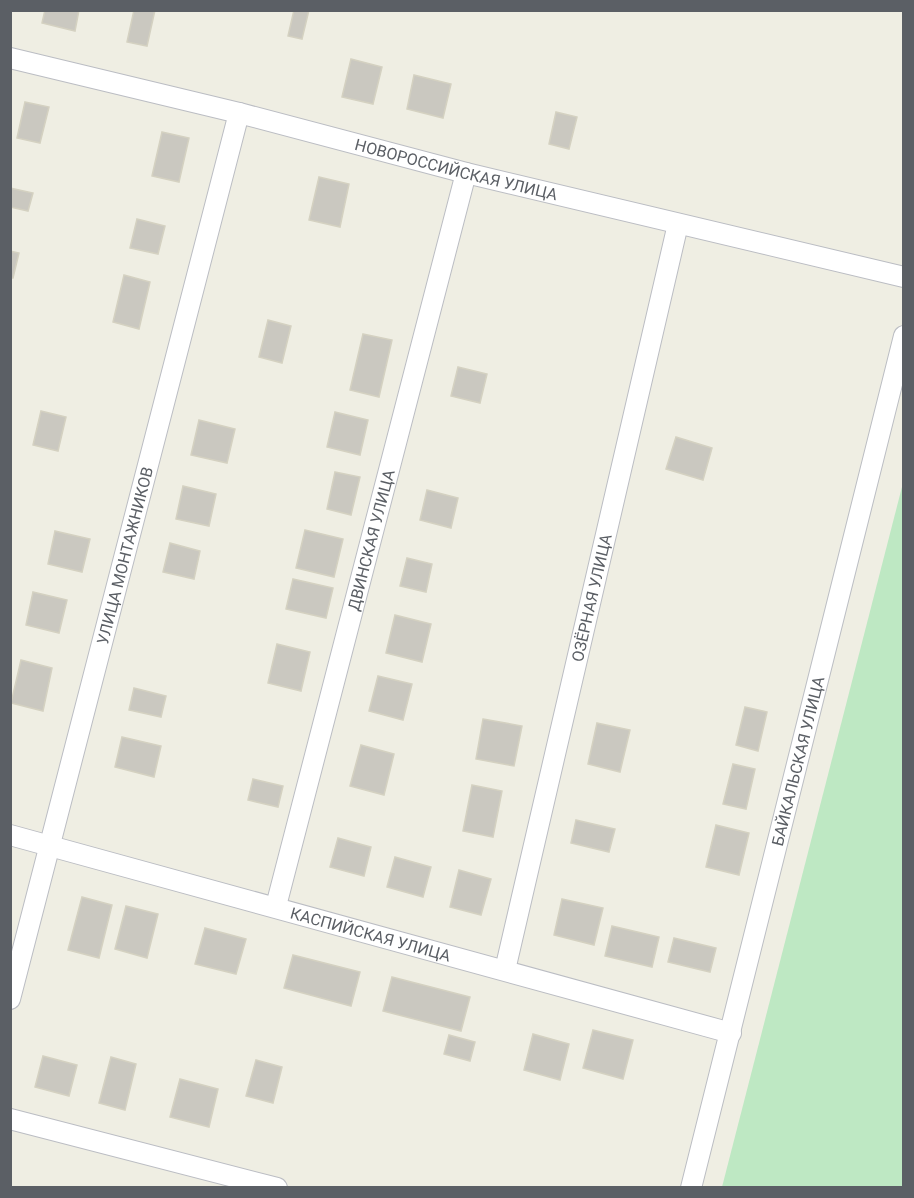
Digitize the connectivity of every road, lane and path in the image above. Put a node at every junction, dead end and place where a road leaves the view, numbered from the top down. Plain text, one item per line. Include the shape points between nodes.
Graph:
1 (10, 58) edge
2 (238, 112) junction
3 (466, 173) junction
4 (678, 224) junction
5 (903, 277) edge
6 (903, 336) edge
7 (10, 835) edge
8 (49, 845) junction
9 (276, 906) junction
10 (505, 970) junction
11 (10, 999) edge
12 (731, 1033) junction
13 (10, 1119) edge
14 (277, 1188) edge
15 (691, 1188) edge

1 - 2 street, НОВОРОССИЙСКАЯ УЛИЦА
2 - 3 street, НОВОРОССИЙСКАЯ УЛИЦА
2 - 8 street, УЛИЦА МОНТАЖНИКОВ
3 - 4 street, НОВОРОССИЙСКАЯ УЛИЦА
3 - 9 street, ДВИНСКАЯ УЛИЦА
4 - 5 street, НОВОРОССИЙСКАЯ УЛИЦА
4 - 10 street, ОЗЁРНАЯ УЛИЦА
6 - 12 street, БАЙКАЛЬСКАЯ УЛИЦА
7 - 8 street, КАСПИЙСКАЯ УЛИЦА
8 - 9 street, КАСПИЙСКАЯ УЛИЦА
8 - 11 street, УЛИЦА МОНТАЖНИКОВ
9 - 10 street, КАСПИЙСКАЯ УЛИЦА
10 - 12 street, КАСПИЙСКАЯ УЛИЦА
12 - 15 street, БАЙКАЛЬСКАЯ УЛИЦА
13 - 14 street

